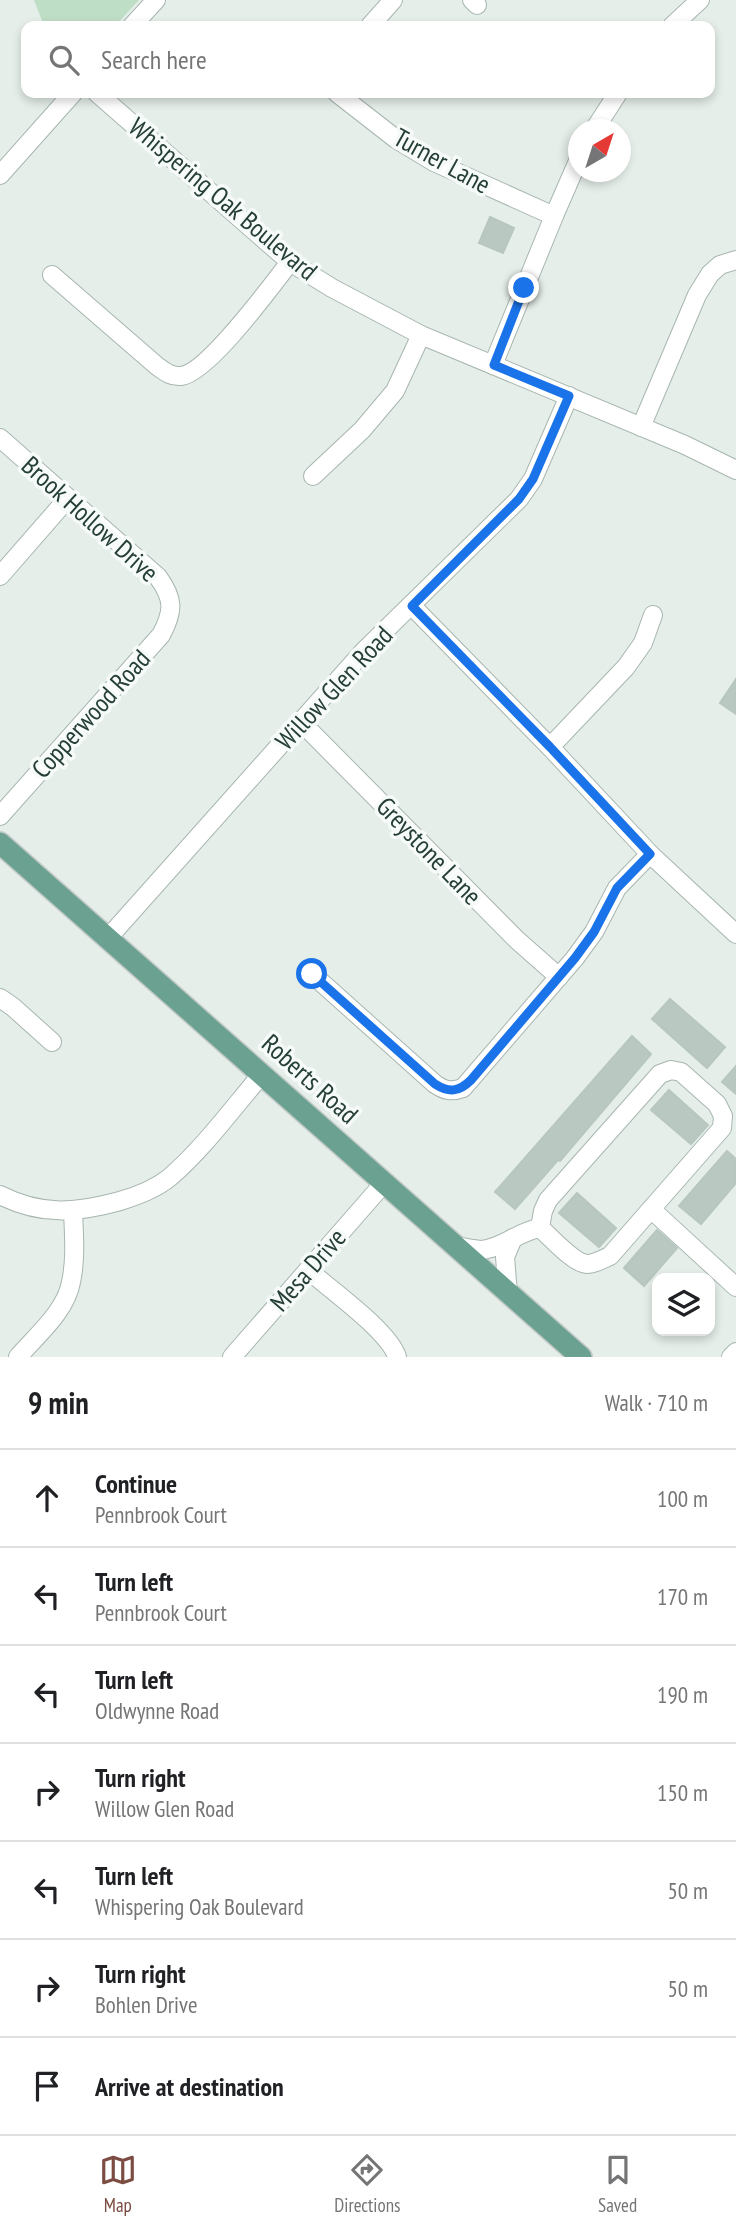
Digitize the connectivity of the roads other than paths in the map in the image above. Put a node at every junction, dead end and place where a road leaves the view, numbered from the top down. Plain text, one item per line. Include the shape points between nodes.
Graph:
1 (156, 0) edge
2 (393, 0) edge
3 (699, 0) edge
4 (137, 21) edge
5 (374, 21) edge
6 (677, 21) edge
7 (68, 98) edge
8 (103, 98) edge
9 (343, 98) edge
10 (615, 98) edge
11 (601, 119) edge
12 (2, 170) edge
13 (570, 182) edge
14 (554, 216) junction
15 (736, 260) edge
16 (290, 262) junction
17 (52, 275) dead end
18 (421, 335) junction
19 (494, 365) junction
20 (569, 396) junction
21 (641, 427) junction
22 (0, 438) edge
23 (736, 470) edge
24 (313, 476) dead end
25 (68, 498) junction
26 (0, 576) edge
27 (412, 606) junction
28 (171, 607) joint
29 (653, 615) dead end
30 (301, 722) junction
31 (550, 747) junction
32 (0, 816) edge
33 (0, 843) edge
34 (650, 854) junction
35 (736, 934) edge
36 (108, 938) junction
37 (312, 974) dead end
38 (559, 977) junction
39 (0, 998) edge
40 (52, 1042) dead end
41 (262, 1074) junction
42 (384, 1184) junction
43 (0, 1195) edge
44 (651, 1209) junction
45 (73, 1211) junction
46 (540, 1228) junction
47 (513, 1238) junction
48 (455, 1246) junction
49 (309, 1270) junction
50 (736, 1287) edge
51 (508, 1294) junction
52 (736, 1352) edge
53 (18, 1357) edge
54 (232, 1357) edge
55 (397, 1357) edge
56 (581, 1357) edge
57 (731, 1357) edge

1 - 4 street
2 - 5 street
3 - 6 street
7 - 12 street
8 - 16 street, Whispering Oak Boulevard
9 - 14 street, Turner Lane via 434,162
10 - 11 street
13 - 14 street
14 - 19 street
15 - 21 street via 720,265 697,295
16 - 17 street via 235,331 195,370 182,376 168,374
16 - 18 street, Whispering Oak Boulevard
18 - 19 street, Whispering Oak Boulevard
18 - 24 street via 395,391
19 - 20 street, Whispering Oak Boulevard
20 - 21 street, Whispering Oak Boulevard
20 - 27 street, Willow Glen Road via 533,479 519,499
21 - 23 street, Whispering Oak Boulevard
22 - 25 street, Brook Hollow Drive
25 - 26 street
25 - 28 street, Brook Hollow Drive via 158,577 168,590
27 - 30 street, Willow Glen Road via 363,652
27 - 31 street
28 - 32 street, Copperwood Road via 161,635
29 - 31 street via 643,643 626,667
30 - 36 street, Willow Glen Road
30 - 38 street, Greystone Lane
31 - 34 street
33 - 36 main road, Roberts Road
34 - 35 street
34 - 38 street via 617,888 594,932
36 - 41 main road, Roberts Road
37 - 38 street via 435,1084 454,1091 471,1080
39 - 40 street
41 - 42 main road, Roberts Road
41 - 45 street via 167,1179 138,1196
42 - 48 main road, Roberts Road
42 - 49 street, Mesa Drive
43 - 45 street via 30,1207
44 - 46 street via 610,1256 586,1264
44 - 46 street via 722,1128 718,1104 681,1072 670,1070 660,1073 548,1200
44 - 50 street
45 - 53 street via 71,1284 58,1310
46 - 47 street
47 - 48 street via 481,1250
47 - 51 street via 505,1257
48 - 51 main road, Roberts Road
49 - 54 street, Mesa Drive
49 - 55 street via 382,1334
51 - 56 main road, Roberts Road
52 - 57 street

